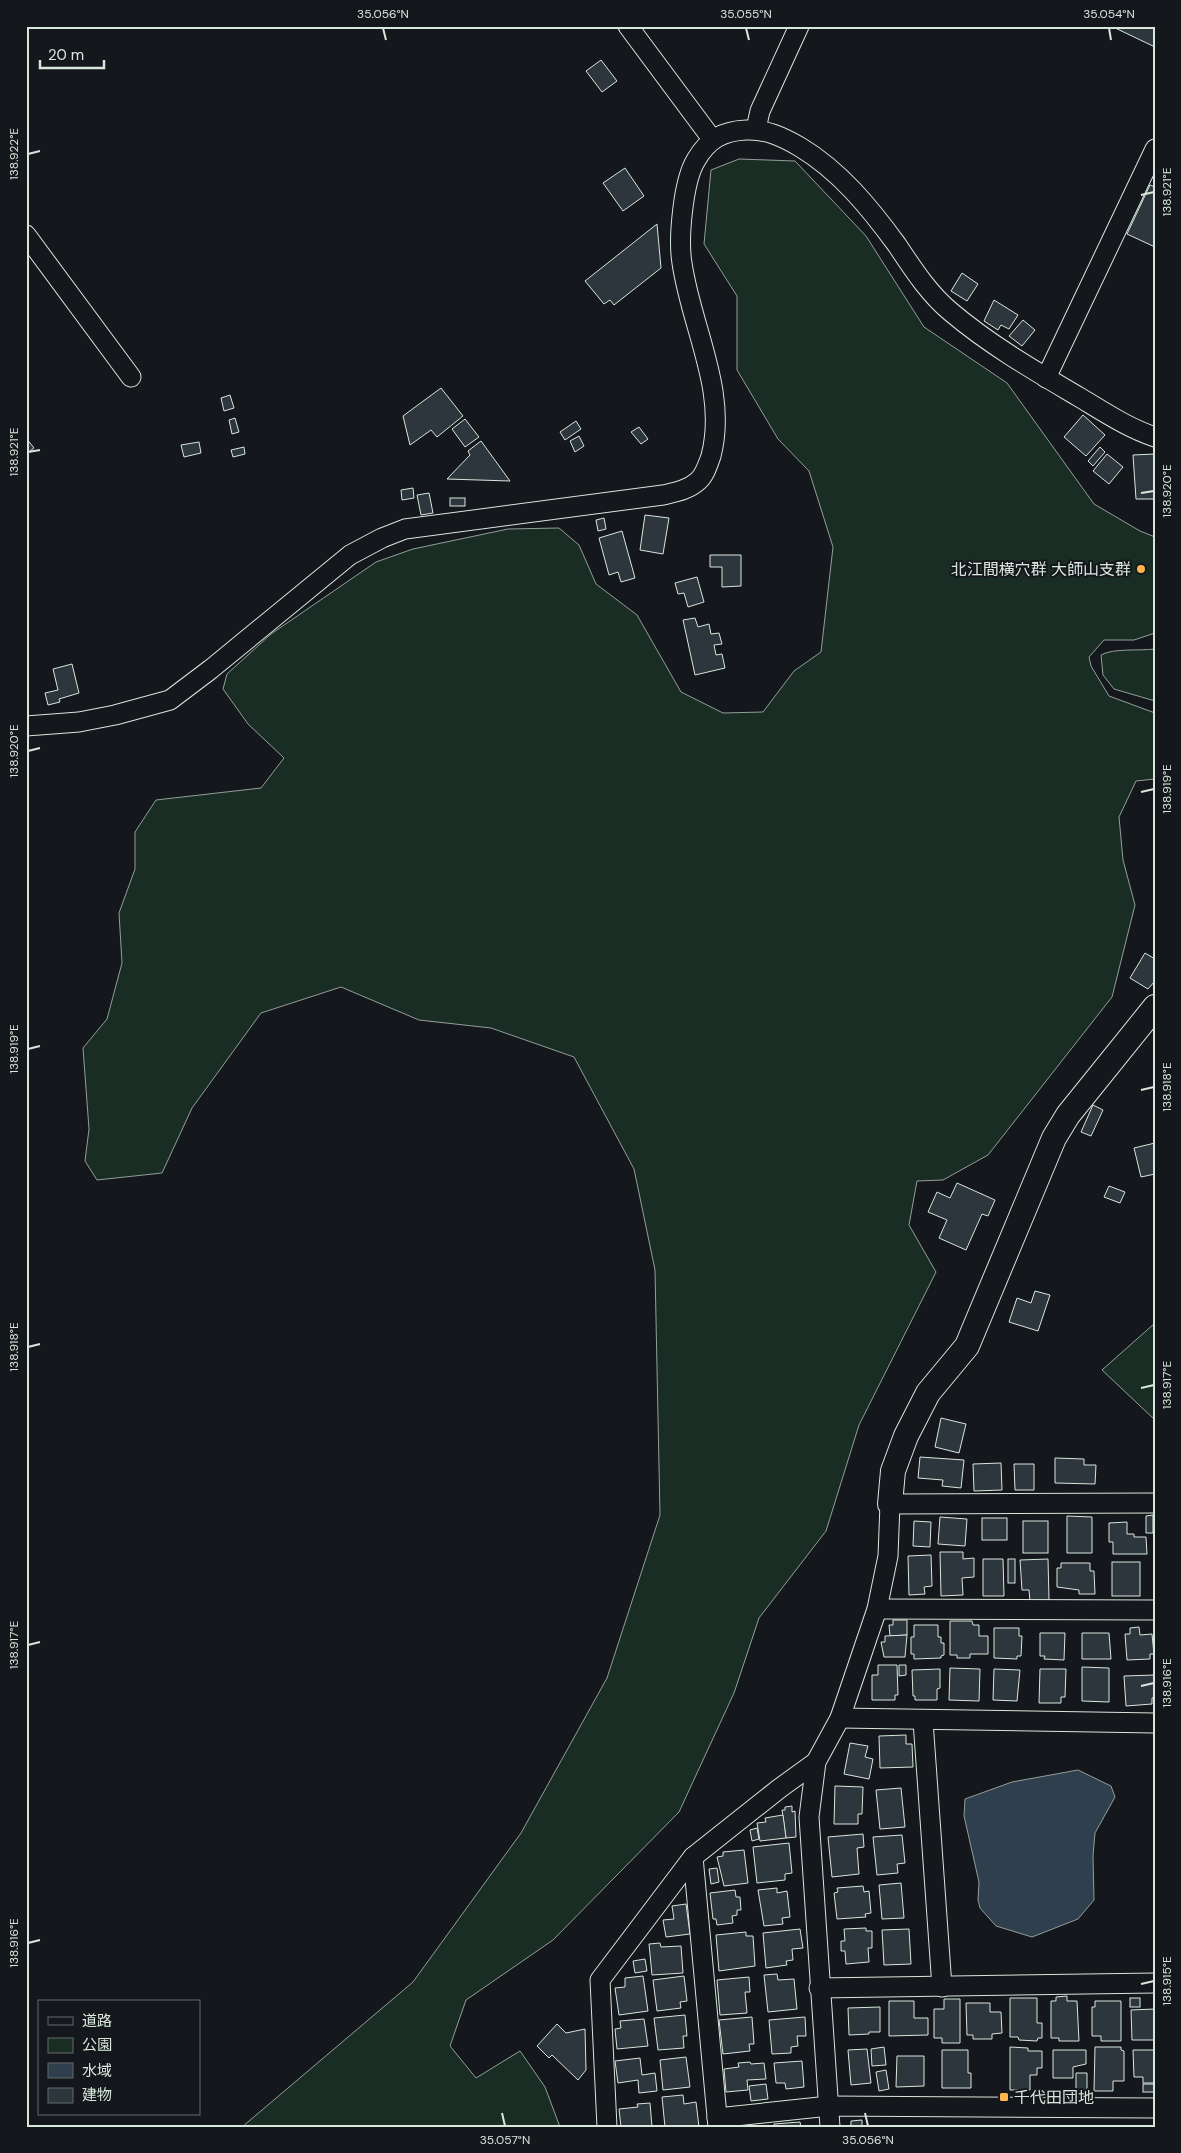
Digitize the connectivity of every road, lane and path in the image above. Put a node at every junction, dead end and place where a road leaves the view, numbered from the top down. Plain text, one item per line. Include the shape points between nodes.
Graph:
1 (628, 26) edge
2 (800, 26) edge
3 (756, 129) junction
4 (712, 139) junction
5 (1155, 149) edge
6 (26, 235) edge
7 (132, 376) dead end
8 (1046, 378) junction
9 (1155, 438) edge
10 (26, 726) edge
11 (1155, 1006) edge
12 (1155, 1503) edge
13 (890, 1504) junction
14 (877, 1609) junction
15 (1155, 1610) edge
16 (840, 1718) junction
17 (923, 1721) junction
18 (1155, 1723) edge
19 (816, 1762) junction
20 (693, 1857) junction
21 (1155, 1983) edge
22 (942, 1986) junction
23 (819, 1988) junction
24 (828, 2106) junction
25 (1155, 2108) edge
26 (718, 2123) edge
27 (607, 2127) edge
28 (830, 2127) edge

1 - 4 street
2 - 3 street via 760,111
3 - 4 street via 728,130
3 - 8 street via 782,137 811,154 842,180 862,200 924,284 949,311 998,348
4 - 10 street via 695,160 687,186 681,260 716,405 715,439 708,467 700,480 682,491 663,495 405,529 350,555 170,700 115,716
5 - 8 street
6 - 7 street
8 - 9 street via 1137,431
11 - 13 street via 1068,1115 1054,1138 966,1346 928,1393 906,1436 893,1471
12 - 13 street
13 - 14 street via 888,1556
14 - 15 street
14 - 16 street
16 - 17 street
16 - 19 street
17 - 18 street
17 - 22 street
19 - 20 street
19 - 23 street via 809,1817
20 - 26 street
20 - 27 street via 600,1980
21 - 22 street
22 - 23 street
23 - 24 street
24 - 25 street
24 - 26 street
24 - 28 street

